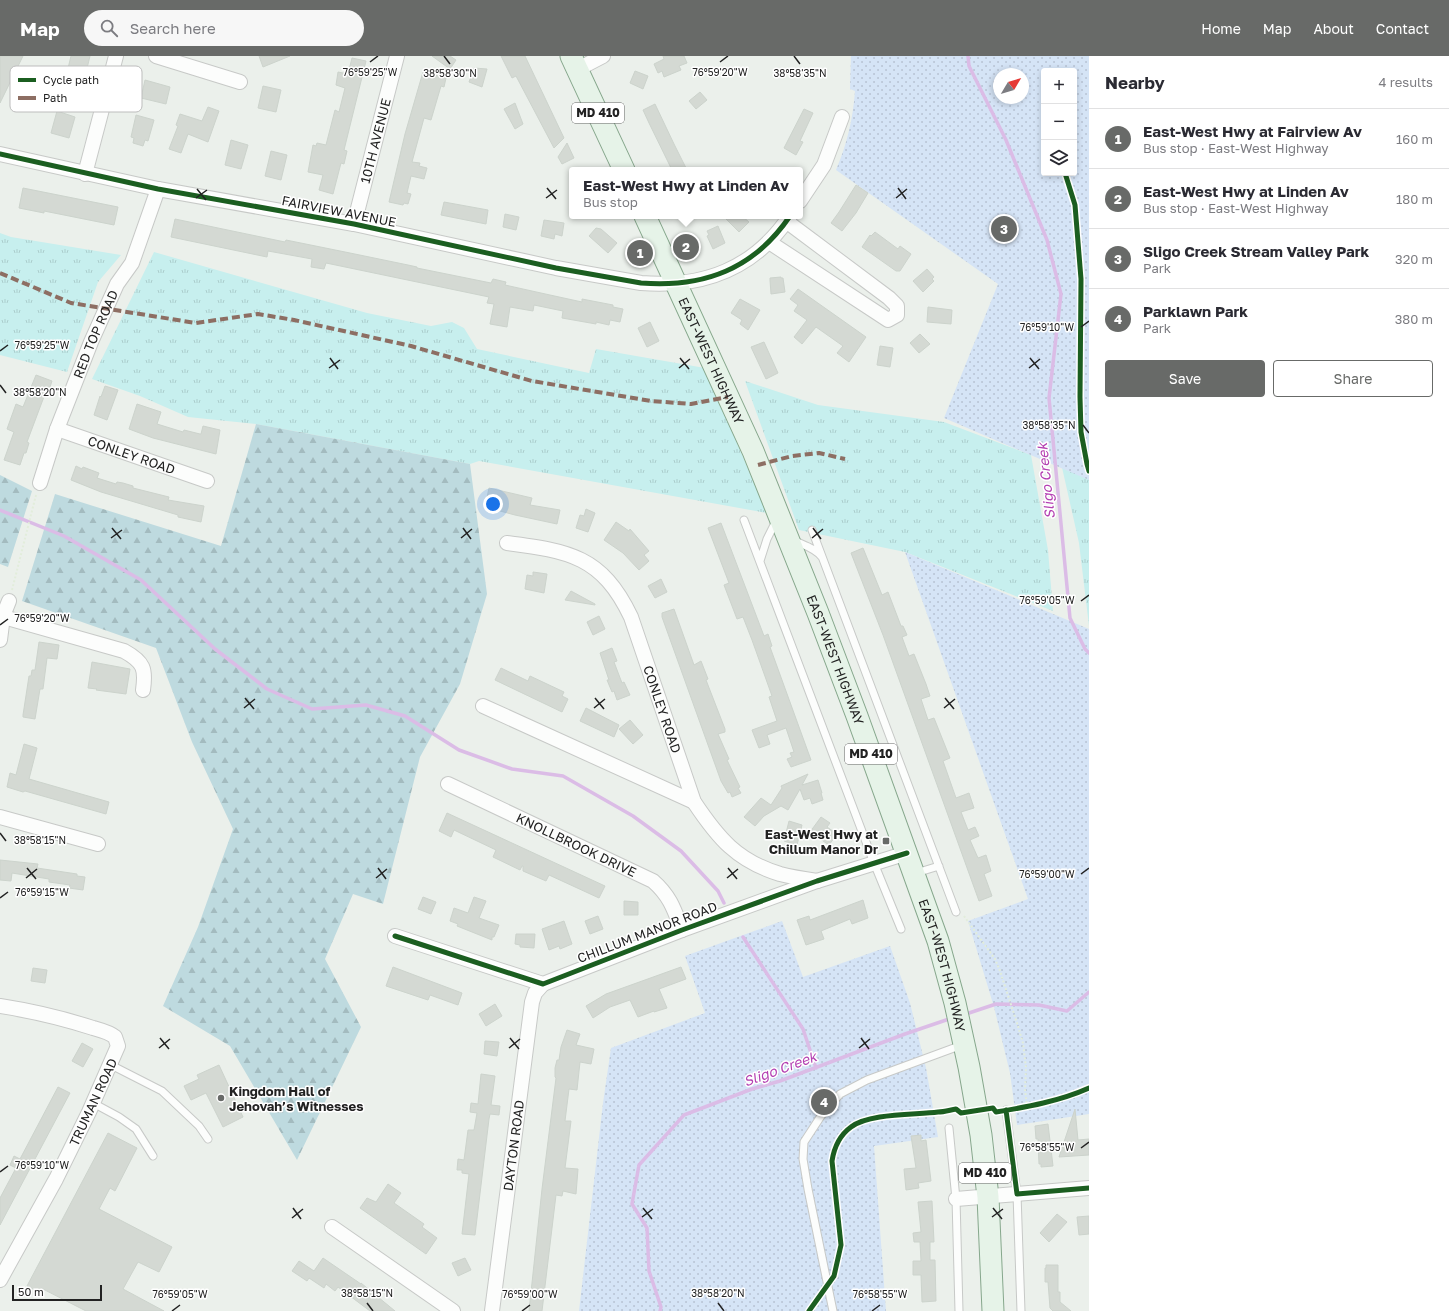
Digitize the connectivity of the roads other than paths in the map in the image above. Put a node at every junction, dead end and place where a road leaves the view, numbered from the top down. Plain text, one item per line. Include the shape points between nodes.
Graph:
1 (116, 56) edge
2 (156, 56) edge
3 (397, 56) edge
4 (603, 56) edge
5 (574, 62) edge
6 (113, 66) edge
7 (240, 82) dead end
8 (102, 112) edge
9 (842, 117) dead end
10 (0, 154) edge
11 (623, 167) edge
12 (86, 174) junction
13 (158, 189) junction
14 (803, 196) edge
15 (646, 219) edge
16 (788, 219) edge
17 (354, 224) junction
18 (769, 242) junction
19 (675, 283) junction
20 (57, 429) junction
21 (207, 481) dead end
22 (40, 482) dead end
23 (776, 510) junction
24 (744, 520) dead end
25 (812, 530) dead end
26 (788, 538) junction
27 (507, 543) dead end
28 (823, 558) junction
29 (760, 561) junction
30 (9, 601) road end
31 (1, 616) edge
32 (0, 640) edge
33 (143, 690) dead end
34 (483, 706) dead end
35 (448, 784) dead end
36 (694, 802) junction
37 (0, 817) edge
38 (98, 844) dead end
39 (907, 853) junction
40 (874, 863) junction
41 (939, 866) junction
42 (914, 874) junction
43 (817, 881) junction
44 (956, 912) road end
45 (901, 929) dead end
46 (682, 930) junction
47 (395, 936) dead end
48 (543, 984) junction
49 (0, 1006) edge
50 (964, 1040) junction
51 (111, 1065) junction
52 (93, 1103) junction
53 (1006, 1110) road end
54 (949, 1128) dead end
55 (208, 1139) dead end
56 (154, 1156) dead end
57 (1089, 1188) edge
58 (1017, 1194) junction
59 (988, 1197) junction
60 (956, 1199) junction
61 (332, 1227) dead end
62 (0, 1280) edge
63 (453, 1311) edge
64 (492, 1311) edge
65 (833, 1311) edge
66 (959, 1311) edge
67 (993, 1311) edge
68 (1021, 1311) edge

1 - 6 street
2 - 7 street
3 - 17 street, 10TH AVENUE
4 - 5 street
5 - 11 main road, MD 410
8 - 12 street
9 - 14 street via 824,165
10 - 12 street, FAIRVIEW AVENUE
12 - 13 street, FAIRVIEW AVENUE
13 - 17 street, FAIRVIEW AVENUE
13 - 20 street, RED TOP ROAD via 132,263 111,296
15 - 19 main road, EAST-WEST HIGHWAY / MD 410
16 - 18 street, FAIRVIEW AVENUE
16 - 18 street via 889,298 897,306 897,315 888,320
17 - 19 street, FAIRVIEW AVENUE via 628,281
18 - 19 street, FAIRVIEW AVENUE via 745,261 719,275 694,282
19 - 23 main road, EAST-WEST HIGHWAY / MD 410 via 753,451
20 - 21 street, CONLEY ROAD
20 - 22 street, RED TOP ROAD
23 - 26 main road, EAST-WEST HIGHWAY / MD 410
23 - 29 lane via 776,523 767,539
24 - 29 lane
25 - 28 lane
26 - 28 lane via 819,553
26 - 39 main road, EAST-WEST HIGHWAY / MD 410
27 - 36 street, CONLEY ROAD via 567,553 592,566 618,593 631,617
28 - 41 lane
29 - 40 lane
30 - 31 street
31 - 32 street
31 - 33 street via 130,655 142,666 145,675
34 - 36 street
35 - 46 street, KNOLLBROOK DRIVE via 653,881 673,904
36 - 43 street, CONLEY ROAD via 717,834 743,858 781,874
37 - 38 street
39 - 40 street, CHILLUM MANOR ROAD
39 - 42 main road, EAST-WEST HIGHWAY / MD 410
40 - 43 street, CHILLUM MANOR ROAD
40 - 45 lane
41 - 42 lane
41 - 44 lane
42 - 50 main road, EAST-WEST HIGHWAY / MD 410 via 938,941
43 - 46 street, CHILLUM MANOR ROAD
46 - 48 street, CHILLUM MANOR ROAD
47 - 48 street
48 - 64 street, DAYTON ROAD via 535,993 532,1002
49 - 51 street, TRUMAN ROAD via 37,1012 112,1034 118,1046
50 - 59 main road, EAST-WEST HIGHWAY / MD 410 via 981,1135
50 - 65 lane via 840,1094 804,1142 803,1160
51 - 52 street, TRUMAN ROAD
51 - 55 lane via 162,1091 199,1126
52 - 56 lane via 136,1129
52 - 62 street, TRUMAN ROAD via 56,1179
53 - 58 lane
54 - 60 lane
57 - 58 street
58 - 59 street
58 - 68 lane
59 - 60 street
59 - 67 main road, EAST-WEST HIGHWAY / MD 410
60 - 66 lane
61 - 63 street

